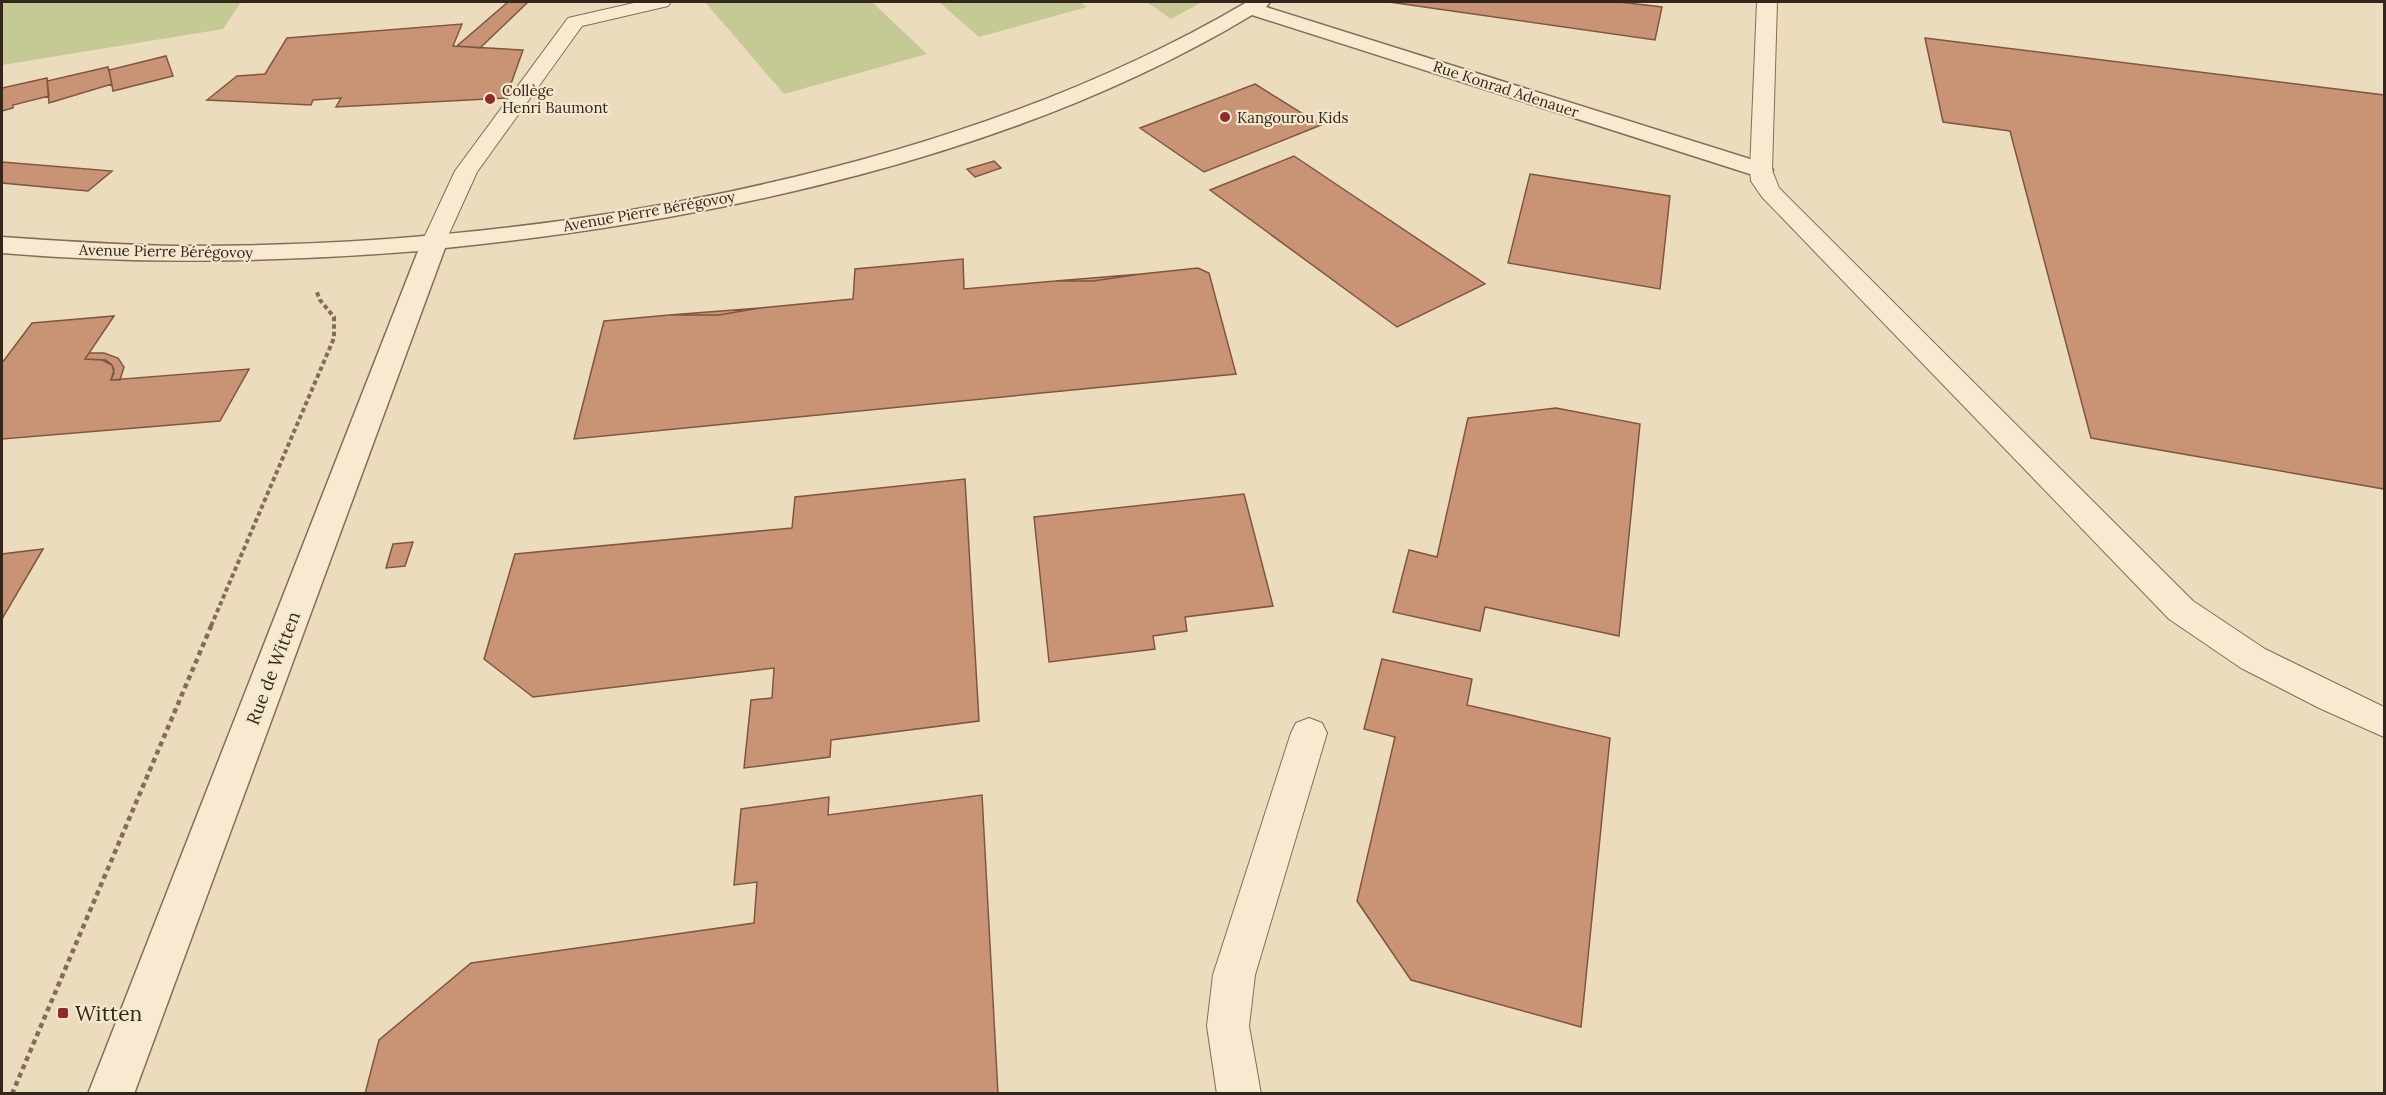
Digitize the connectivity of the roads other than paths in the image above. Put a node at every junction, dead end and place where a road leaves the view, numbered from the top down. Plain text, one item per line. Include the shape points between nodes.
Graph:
1 (661, 2) edge
2 (1767, 2) edge
3 (1255, 5) edge
4 (1761, 170) junction
5 (434, 242) junction
6 (2, 245) edge
7 (2385, 723) edge
8 (1309, 733) dead end
9 (111, 1094) edge
10 (1239, 1094) edge

1 - 5 lane via 575,22 466,171
2 - 4 lane
3 - 4 street, Rue Konrad Adenauer
3 - 5 street, Avenue Pierre Bérégovoy via 1183,47 1099,86 1019,117 909,152 712,202
4 - 7 lane via 1763,181 1779,201 2181,610 2239,652
5 - 6 street, Avenue Pierre Bérégovoy via 171,254
5 - 9 street, Rue de Witten
8 - 10 lane via 1234,975 1228,1026

